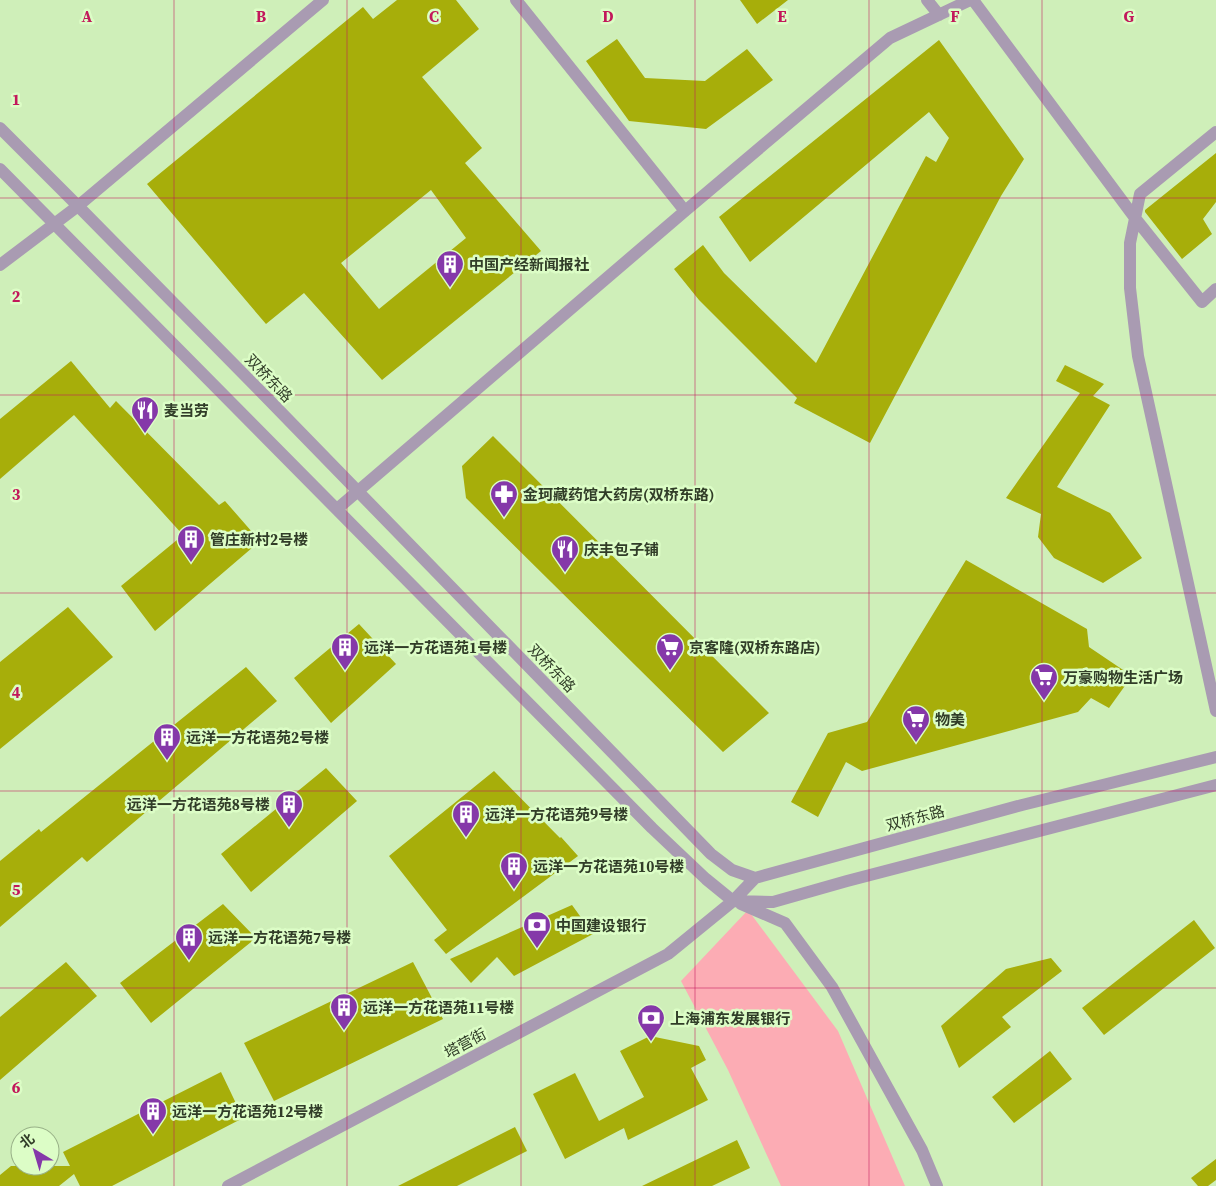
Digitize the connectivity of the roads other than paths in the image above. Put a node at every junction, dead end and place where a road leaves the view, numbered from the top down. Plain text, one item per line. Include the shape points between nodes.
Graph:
1 (323, 0) edge
2 (516, 0) edge
3 (927, 0) edge
4 (972, 0) edge
5 (938, 15) junction
6 (0, 128) edge
7 (1216, 132) edge
8 (0, 169) edge
9 (78, 206) junction
10 (685, 211) junction
11 (1135, 218) junction
12 (53, 224) junction
13 (0, 265) edge
14 (1216, 289) edge
15 (357, 491) junction
16 (337, 509) junction
17 (1216, 711) edge
18 (1216, 758) edge
19 (1216, 785) edge
20 (755, 878) junction
21 (733, 901) junction
22 (228, 1186) edge
23 (937, 1186) edge

1 - 9 street
2 - 10 street
3 - 5 street
4 - 5 street
4 - 11 street
5 - 10 street via 890,38
6 - 9 street, 双桥东路
7 - 11 street via 1140,194
8 - 12 street
9 - 12 street
9 - 15 street, 双桥东路
10 - 15 street
11 - 14 street via 1202,302
11 - 17 street via 1130,243 1130,288 1138,356
12 - 13 street
12 - 16 street
15 - 16 street
15 - 20 street, 双桥东路 via 711,854 732,870
16 - 21 street via 652,828
18 - 20 street, 双桥东路 via 1022,805
19 - 21 street via 773,902
20 - 21 street, 塔营街
21 - 22 street, 塔营街 via 668,954
21 - 23 street via 785,923 832,986 922,1150

